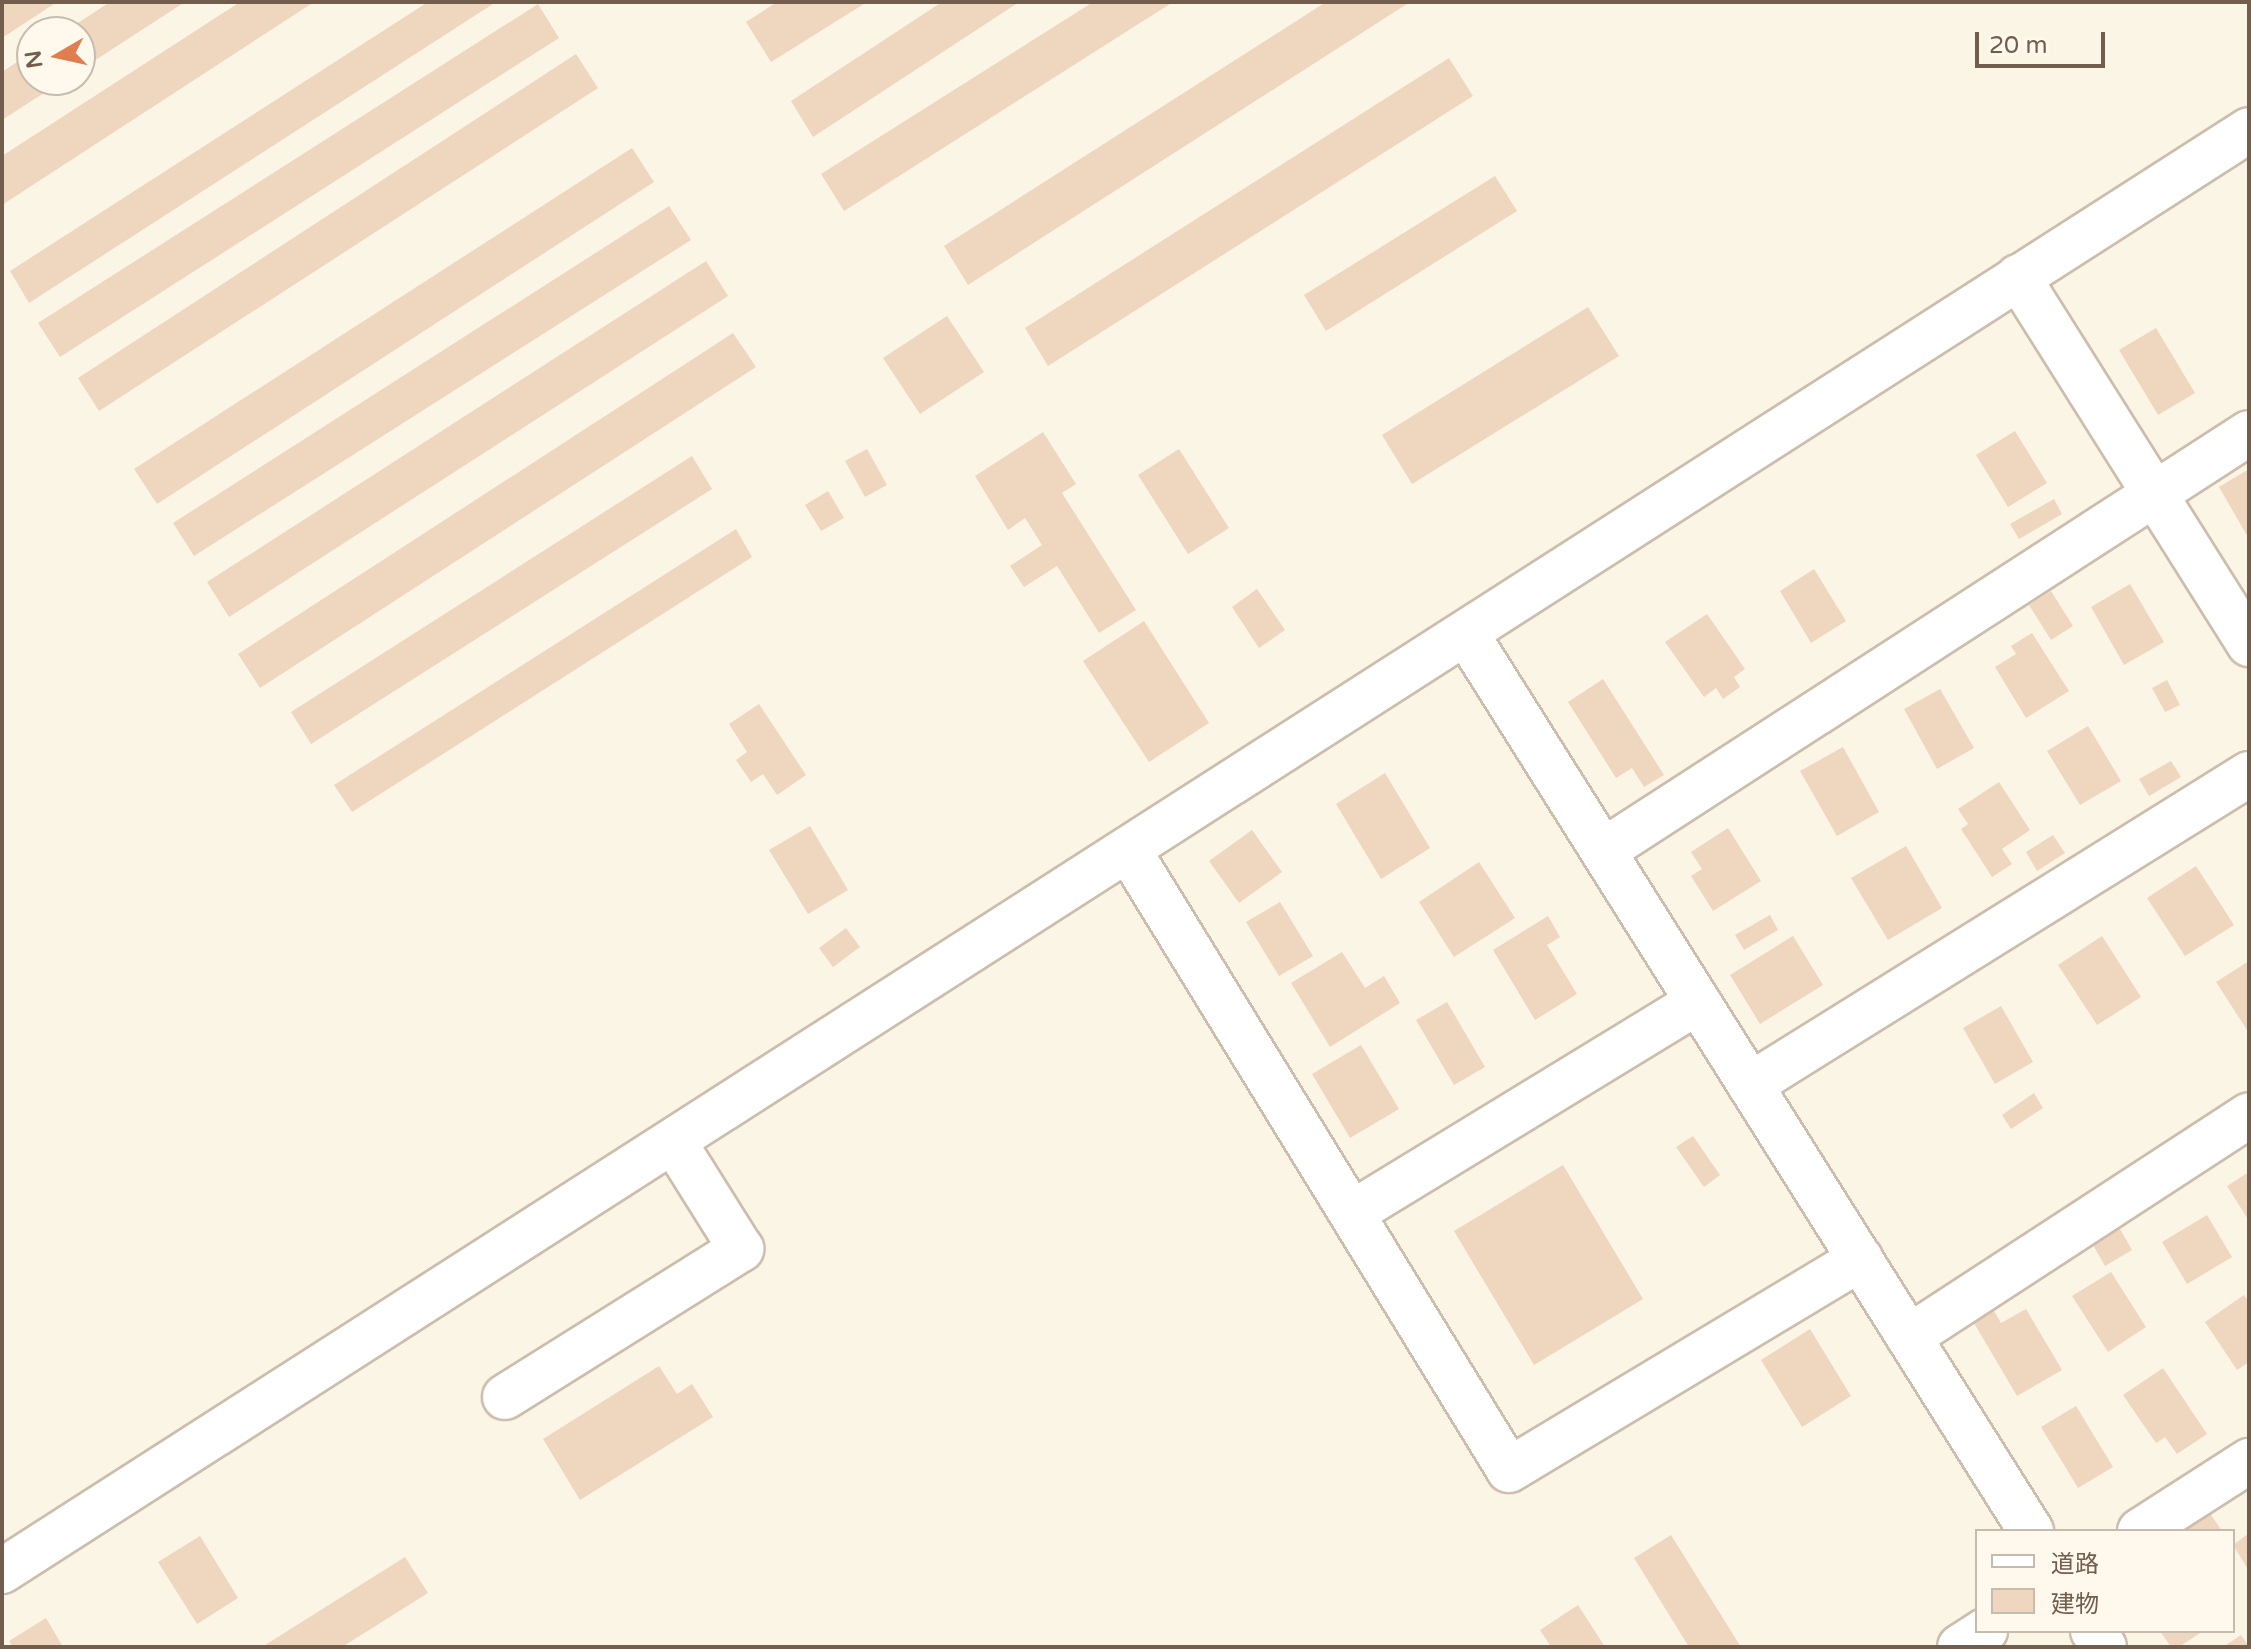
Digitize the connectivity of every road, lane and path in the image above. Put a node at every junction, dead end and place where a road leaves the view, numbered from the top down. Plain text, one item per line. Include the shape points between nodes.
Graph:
1 (2249, 130) edge
2 (2018, 277) junction
3 (2249, 433) edge
4 (2155, 494) junction
5 (1467, 635) junction
6 (2249, 644) edge
7 (2249, 774) edge
8 (1129, 851) junction
9 (1603, 851) junction
10 (1698, 1002) junction
11 (1750, 1085) junction
12 (2249, 1115) edge
13 (674, 1142) junction
14 (1352, 1213) junction
15 (1860, 1259) junction
16 (1909, 1337) junction
17 (505, 1397) dead end
18 (2249, 1461) edge
19 (2030, 1529) edge
20 (2143, 1529) edge
21 (2, 1571) edge
22 (1982, 1633) edge
23 (1960, 1647) edge

1 - 2 street
2 - 4 street
2 - 5 street
3 - 4 street
4 - 6 street
4 - 9 street
5 - 8 street
5 - 9 street
7 - 11 street
8 - 13 street
8 - 14 street
9 - 10 street
10 - 11 street
10 - 14 street
11 - 15 street
12 - 16 street
13 - 17 street via 741,1249
13 - 21 street
14 - 15 street via 1509,1470
15 - 16 street
16 - 19 street
18 - 20 street
22 - 23 street

